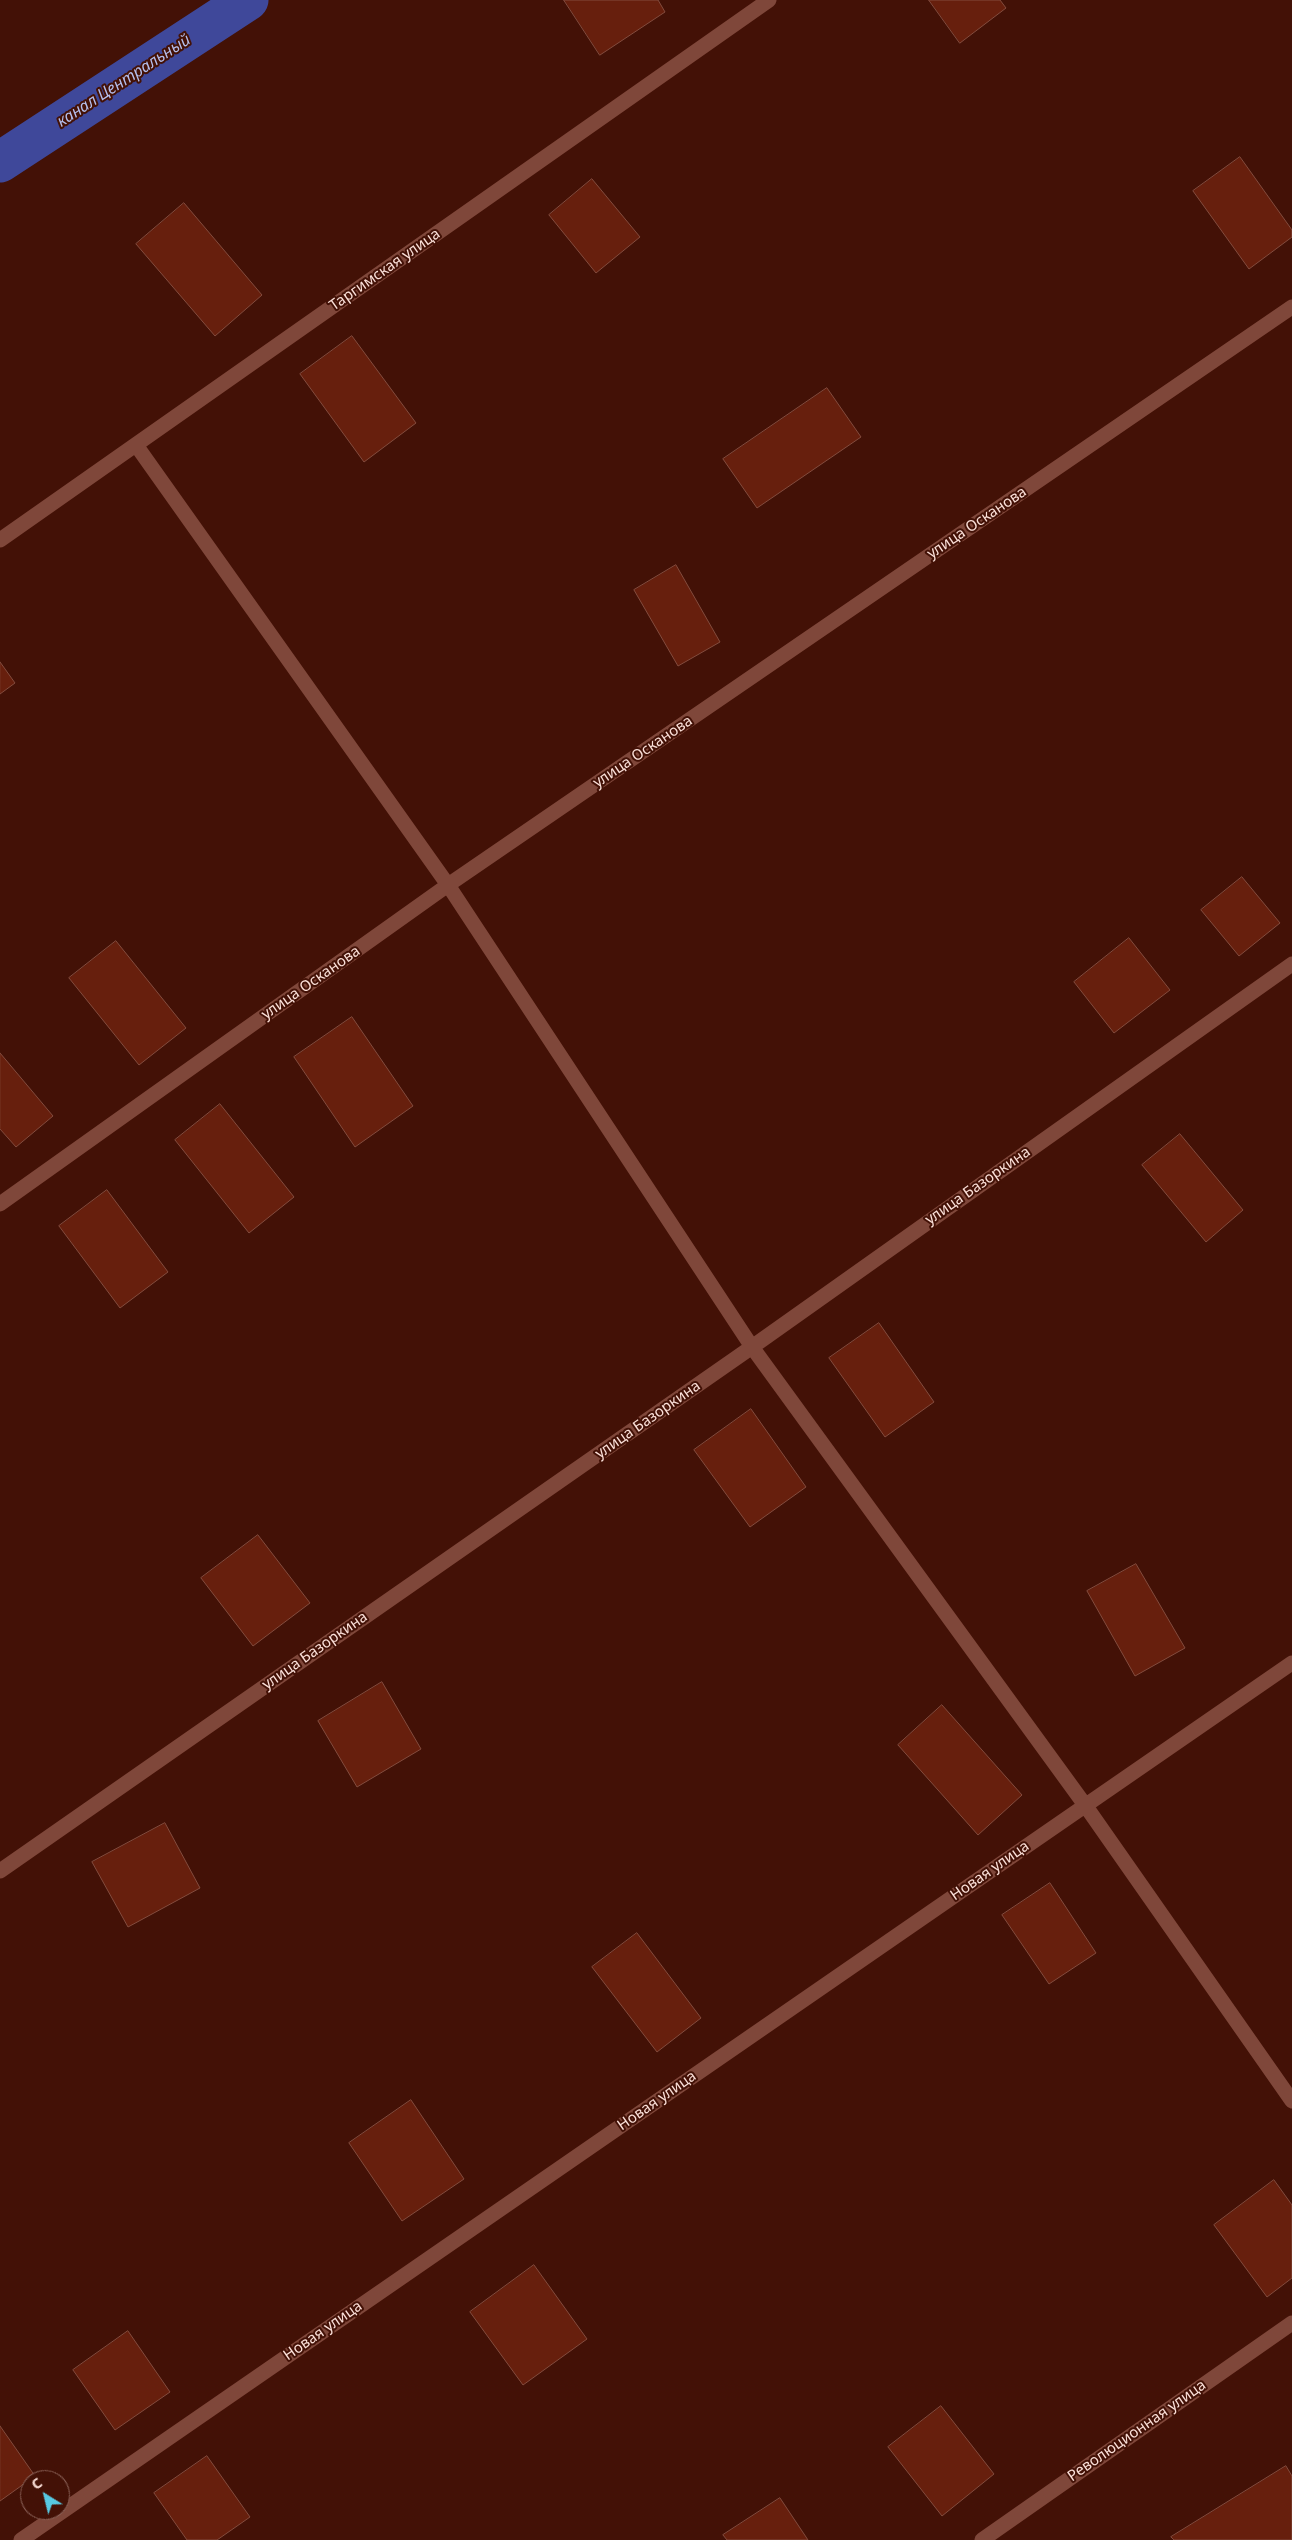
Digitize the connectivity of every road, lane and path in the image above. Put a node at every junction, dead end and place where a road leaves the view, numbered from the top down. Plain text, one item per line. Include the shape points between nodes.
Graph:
1 (769, 0) edge
2 (1292, 308) edge
3 (136, 445) junction
4 (0, 540) edge
5 (448, 885) junction
6 (1292, 964) edge
7 (0, 1204) edge
8 (752, 1347) junction
9 (1292, 1663) edge
10 (1085, 1805) junction
11 (0, 1871) edge
12 (1292, 2101) edge
13 (1292, 2322) edge
14 (22, 2540) edge
15 (982, 2540) edge

1 - 3 street, Таргимская улица
2 - 5 street, улица Осканова
3 - 4 street, Таргимская улица
3 - 5 street
5 - 7 street, улица Осканова
5 - 8 street
6 - 8 street, улица Базоркина
8 - 10 street
8 - 11 street, улица Базоркина
9 - 10 street, Новая улица
10 - 12 street
10 - 14 street, Новая улица
13 - 15 street, Революционная улица

